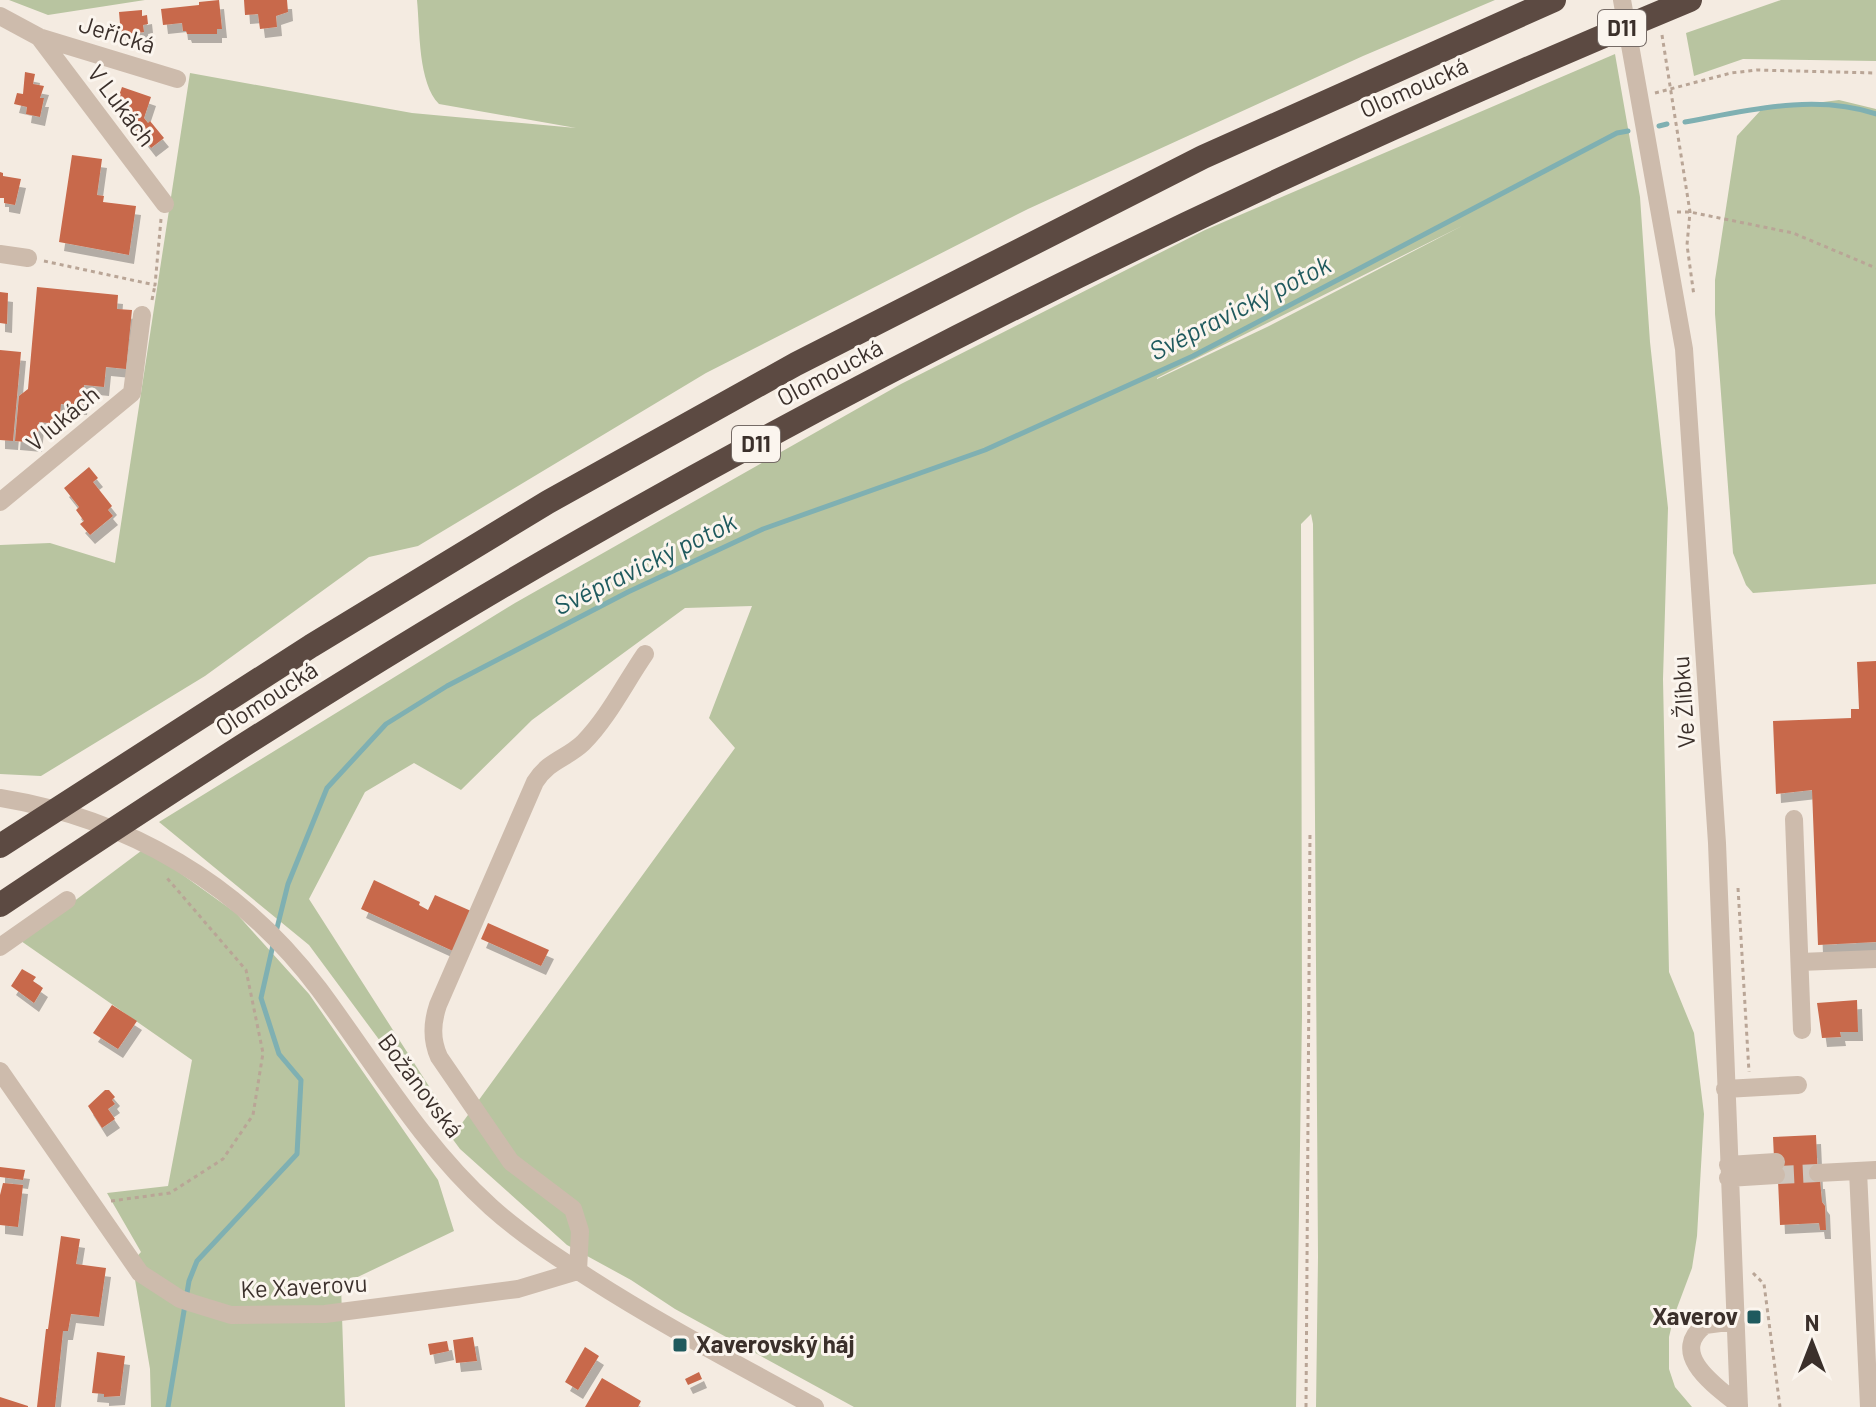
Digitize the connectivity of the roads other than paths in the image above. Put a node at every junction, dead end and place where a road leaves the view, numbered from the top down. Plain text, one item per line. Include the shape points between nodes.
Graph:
1 (1554, 0) edge
2 (1622, 0) edge
3 (1690, 0) edge
4 (0, 16) edge
5 (39, 37) junction
6 (177, 79) dead end
7 (165, 204) road end
8 (0, 254) edge
9 (28, 258) road end
10 (142, 315) dead end
11 (0, 502) edge
12 (645, 654) dead end
13 (0, 798) edge
14 (1794, 819) dead end
15 (0, 846) edge
16 (67, 900) dead end
17 (0, 905) edge
18 (0, 947) edge
19 (1876, 959) edge
20 (1800, 962) junction
21 (1802, 1030) dead end
22 (0, 1071) edge
23 (1798, 1085) dead end
24 (1725, 1089) junction
25 (1818, 1167) tunnel mouth
26 (1776, 1169) tunnel mouth
27 (1867, 1170) edge
28 (1728, 1171) junction
29 (578, 1271) junction
30 (1735, 1321) junction
31 (1739, 1406) edge
32 (815, 1407) edge
33 (1869, 1407) edge

1 - 15 highway, Olomoucká / D11 via 1203,157 796,364 548,502
2 - 24 street, Ve Žlíbku via 1684,349 1717,843
3 - 17 highway, Olomoucká / D11 via 1224,204 824,406 579,542 338,687
4 - 5 street, Jeřická
5 - 6 street, Jeřická
5 - 7 street, V Lukách
8 - 9 street
10 - 11 street, V lukách via 132,393
12 - 29 street via 583,742 549,765 535,782 433,1027 439,1057 501,1151 573,1209 580,1231
13 - 29 street, Božanovská via 75,815 146,843 233,898 281,942 318,987 417,1126 458,1174 525,1236
14 - 20 street
16 - 18 street
19 - 20 street
20 - 21 street
22 - 29 street, Ke Xaverovu via 140,1273 186,1301 231,1315 325,1314 518,1289
23 - 24 street
24 - 28 street, Ve Žlíbku
25 - 27 street
26 - 28 street
27 - 33 street
28 - 30 street, Ve Žlíbku
29 - 32 street, Božanovská
30 - 31 street, Ve Žlíbku
30 - 31 street via 1705,1325 1694,1337 1692,1350 1695,1365

